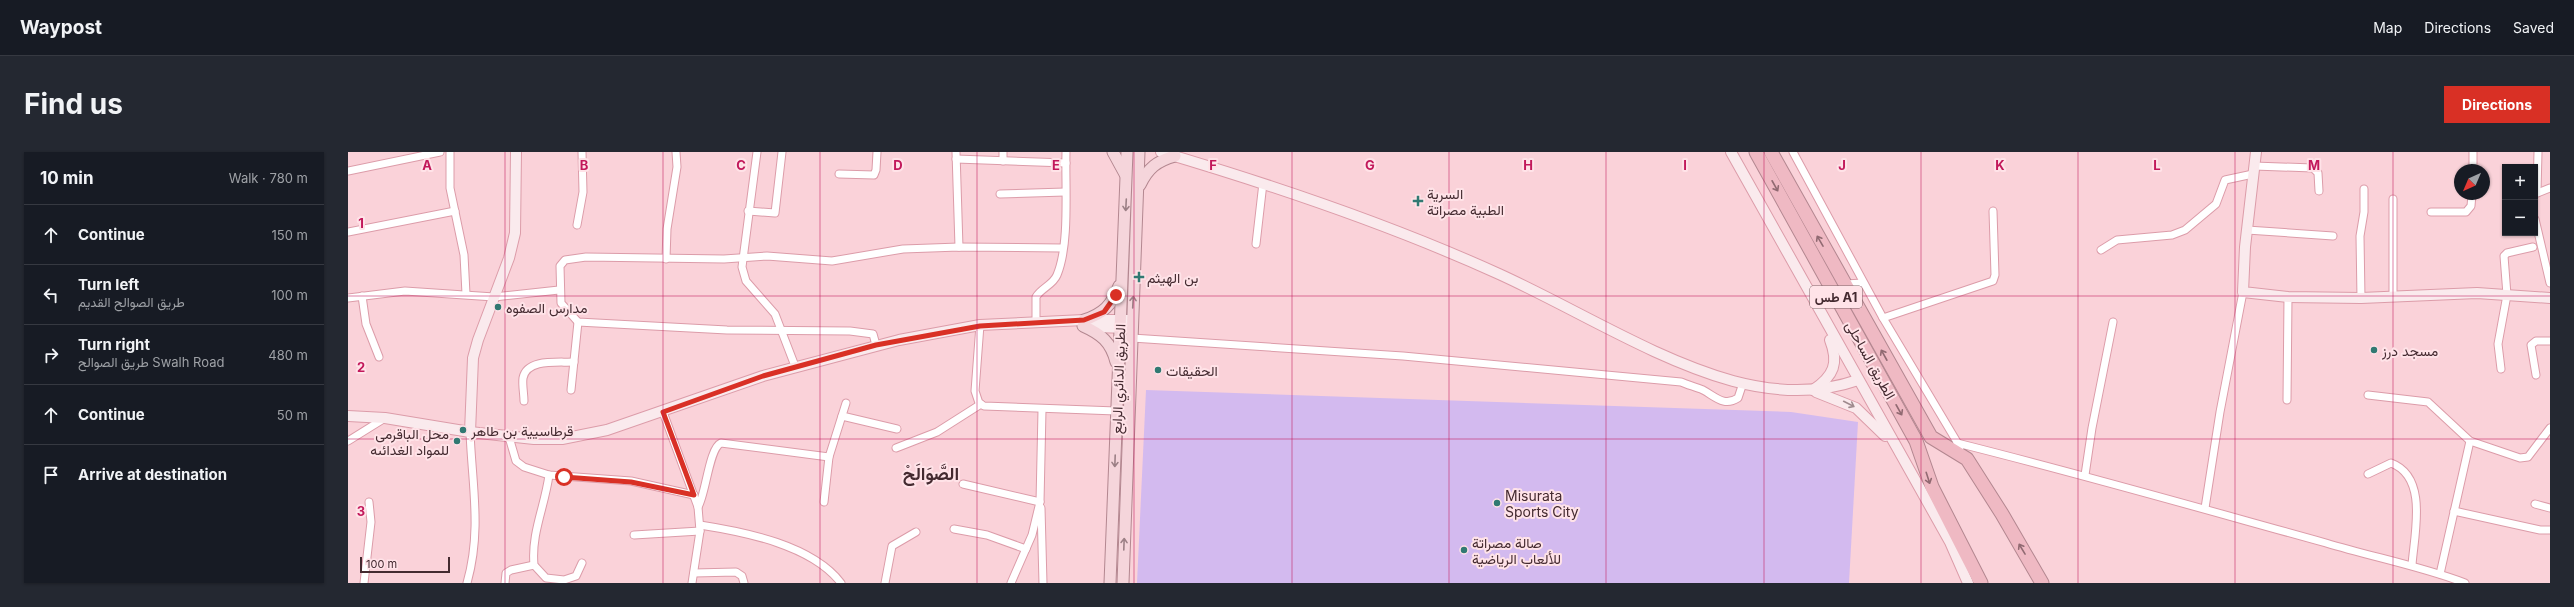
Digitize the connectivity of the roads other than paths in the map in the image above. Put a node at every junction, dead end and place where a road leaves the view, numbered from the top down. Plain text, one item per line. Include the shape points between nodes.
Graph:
1 (440, 152) edge
2 (450, 152) edge
3 (516, 152) edge
4 (582, 152) edge
5 (676, 152) edge
6 (757, 152) edge
7 (782, 152) edge
8 (877, 152) edge
9 (1003, 152) edge
10 (1066, 152) edge
11 (1113, 152) edge
12 (1127, 152) edge
13 (1139, 152) edge
14 (1161, 152) edge
15 (1731, 152) edge
16 (1756, 152) edge
17 (1770, 152) edge
18 (1793, 152) edge
19 (2256, 152) edge
20 (2473, 152) edge
21 (2538, 152) edge
22 (1173, 154) edge
23 (956, 156) edge
24 (1003, 161) junction
25 (1066, 163) junction
26 (2473, 164) edge
27 (2537, 164) edge
28 (2254, 170) junction
29 (348, 171) edge
30 (839, 174) dead end
31 (1263, 182) junction
32 (1127, 184) junction
33 (2550, 188) edge
34 (2364, 189) dead end
35 (1138, 190) junction
36 (2319, 191) dead end
37 (1065, 192) junction
38 (2538, 192) edge
39 (1000, 194) dead end
40 (2393, 199) dead end
41 (2472, 200) edge
42 (455, 211) junction
43 (748, 211) junction
44 (1993, 211) dead end
45 (2431, 212) dead end
46 (577, 225) dead end
47 (2247, 230) junction
48 (348, 232) edge
49 (2538, 232) edge
50 (2333, 236) dead end
51 (1256, 244) dead end
52 (959, 246) junction
53 (2534, 247) dead end
54 (1062, 248) junction
55 (2101, 250) dead end
56 (666, 259) junction
57 (741, 259) junction
58 (1123, 266) junction
59 (1863, 283) junction
60 (2550, 283) edge
61 (1845, 284) junction
62 (559, 290) junction
63 (1832, 291) junction
64 (2243, 292) junction
65 (466, 294) junction
66 (349, 295) edge
67 (2507, 295) junction
68 (362, 296) junction
69 (494, 296) junction
70 (2288, 297) junction
71 (2393, 297) junction
72 (2361, 298) junction
73 (2550, 298) edge
74 (1818, 308) junction
75 (1883, 318) junction
76 (578, 322) junction
77 (2113, 322) dead end
78 (1036, 323) junction
79 (1084, 323) junction
80 (1120, 324) junction
81 (980, 326) junction
82 (782, 328) junction
83 (1132, 329) junction
84 (2550, 341) edge
85 (876, 345) junction
86 (379, 357) dead end
87 (574, 362) junction
88 (795, 366) junction
89 (1118, 370) junction
90 (2501, 370) dead end
91 (2536, 375) dead end
92 (1858, 380) junction
93 (1743, 383) junction
94 (571, 390) dead end
95 (1812, 390) junction
96 (2368, 395) dead end
97 (2288, 400) dead end
98 (524, 401) dead end
99 (846, 403) dead end
100 (981, 404) junction
101 (1042, 410) junction
102 (1116, 411) junction
103 (663, 412) junction
104 (348, 416) edge
105 (842, 416) junction
106 (385, 418) junction
107 (2550, 428) edge
108 (897, 429) dead end
109 (470, 432) junction
110 (510, 437) junction
111 (348, 441) edge
112 (2470, 441) junction
113 (1958, 443) junction
114 (896, 448) dead end
115 (1899, 451) junction
116 (829, 457) junction
117 (1966, 459) junction
118 (2368, 474) dead end
119 (549, 475) junction
120 (2085, 475) junction
121 (963, 484) dead end
122 (694, 495) junction
123 (369, 502) dead end
124 (824, 502) dead end
125 (1040, 502) junction
126 (2535, 504) dead end
127 (698, 507) junction
128 (2205, 508) junction
129 (2550, 508) edge
130 (2454, 511) junction
131 (700, 528) junction
132 (954, 529) dead end
133 (2550, 530) edge
134 (916, 532) dead end
135 (634, 535) dead end
136 (1026, 549) junction
137 (582, 563) dead end
138 (534, 565) junction
139 (2412, 566) junction
140 (694, 573) junction
141 (2440, 574) junction
142 (364, 583) edge
143 (467, 583) edge
144 (505, 583) edge
145 (692, 583) edge
146 (744, 583) edge
147 (841, 583) edge
148 (885, 583) edge
149 (1011, 583) edge
150 (1043, 583) edge
151 (1110, 583) edge
152 (1123, 583) edge
153 (1968, 583) edge
154 (1981, 583) edge
155 (2042, 583) edge
156 (2465, 583) edge

1 - 29 street
2 - 42 street via 450,188
3 - 69 street via 515,233 509,258
4 - 46 street via 583,192
5 - 56 street via 678,167 667,229
6 - 43 street
7 - 43 street via 774,213
8 - 30 street via 874,175
9 - 24 street
10 - 25 street
11 - 32 main road via 1121,164
12 - 32 main road, الطريق الدائري الرابع
13 - 35 main road, الطريق الدائري الرابع
14 - 22 street
15 - 74 street
16 -> 63 highway, الطريق الساحلى / طس A1
61 -> 17 highway, الطريق الساحلى / طس A1
18 - 59 street
19 - 28 street
20 - 26 street
21 - 27 street
22 - 31 street
22 - 35 main road via 1151,167
23 - 24 street
23 - 52 street
24 - 25 street
25 - 37 street
28 - 36 street via 2314,168 2318,173
28 - 47 street
28 - 55 street via 2225,180 2216,204 2180,233 2118,240
31 - 51 street
31 - 93 street via 1451,253 1534,290 1674,359
32 -> 58 main road, الطريق الدائري الرابع
33 - 38 street
34 - 72 street via 2360,236
83 -> 35 main road, الطريق الدائري الرابع
37 - 39 street
37 - 54 street
40 - 71 street
41 - 45 street via 2471,206 2466,212
42 - 48 street
42 - 65 street via 467,270
43 - 57 street
44 - 75 street via 1995,275 1991,283
47 - 50 street
47 - 64 street
49 - 60 street
52 - 54 street
52 - 57 street via 903,249 832,261 767,256
53 - 67 street via 2505,255
54 - 78 street via 1056,278 1036,297
56 - 57 street
56 - 62 street via 586,257 565,260 560,266
57 - 82 street via 746,281 774,314
58 - 79 main road via 1120,283 1111,305
58 - 80 main road, الطريق الدائري الرابع
59 - 61 street
59 - 75 street
61 - 63 highway
117 -> 61 highway, الطريق الساحلى / طس A1 via 1931,437
62 - 69 street
62 - 76 street via 561,304
63 -> 154 highway, الطريق الساحلى / طس A1 via 1916,441 1932,487 1955,537
64 - 70 street
64 - 128 street
65 - 68 street via 405,291
65 - 69 street
66 - 68 street
67 - 71 street via 2445,294
67 - 73 street
67 - 90 street via 2498,344
68 - 86 street via 366,324
69 - 109 street via 473,358
70 - 72 street
70 - 97 street
71 - 72 street
74 - 92 street
74 - 95 street via 1834,350 1835,363 1829,378
75 - 113 street
76 - 82 street via 727,330
76 - 87 street
77 - 120 street
78 - 79 street
78 - 81 street
79 - 80 street
79 - 89 main road via 1109,343
80 - 83 street
80 - 89 main road, الطريق الدائري الرابع
81 - 85 street
81 - 100 street via 975,391
82 - 85 street via 850,330 873,334
82 - 88 street
83 - 93 street via 1682,382 1723,402 1731,403 1738,398
152 -> 83 main road, الطريق الدائري الرابع
84 - 91 street via 2536,341 2531,345
85 - 88 street
87 - 94 street
87 - 98 street via 541,363 531,367 523,378
88 - 103 street
89 - 102 main road, الطريق الدائري الرابع
92 - 95 street via 1830,389
92 - 115 street
93 - 95 street
95 -> 115 street via 1856,408
96 - 112 street via 2428,402
99 - 105 street
100 - 101 street via 989,408
100 - 114 street via 937,432
101 - 102 street
101 - 125 street
102 -> 151 main road, الطريق الدائري الرابع
103 - 110 street via 585,435 534,439
103 - 122 street
104 - 106 street
105 - 108 street
105 - 116 street
106 - 109 street
106 - 111 street
107 - 112 street via 2525,459
109 - 110 street
109 - 143 street via 477,526
110 - 119 street via 516,461 524,467
112 - 130 street
113 - 117 street
113 - 120 street
115 - 153 street via 1950,542
116 - 124 street
116 - 127 street via 721,443 714,450
155 -> 117 highway
118 - 139 street via 2391,464 2407,473 2412,482 2416,518
119 - 122 street via 631,482
119 - 138 street via 545,503 536,530
120 - 128 street
121 - 125 street
122 - 127 street
123 - 142 street via 371,522
125 - 136 street
125 - 150 street
126 - 129 street
127 - 131 street
128 - 139 street via 2326,544
130 - 133 street
130 - 141 street
131 - 135 street
131 - 140 street
131 - 147 street via 744,533 783,544 825,567
132 - 136 street via 987,535
134 - 148 street via 892,546
136 - 149 street
137 - 138 street via 576,576 564,580 546,578
138 - 144 street via 506,573
139 - 141 street
140 - 145 street
140 - 146 street via 736,572 742,576
141 - 156 street

